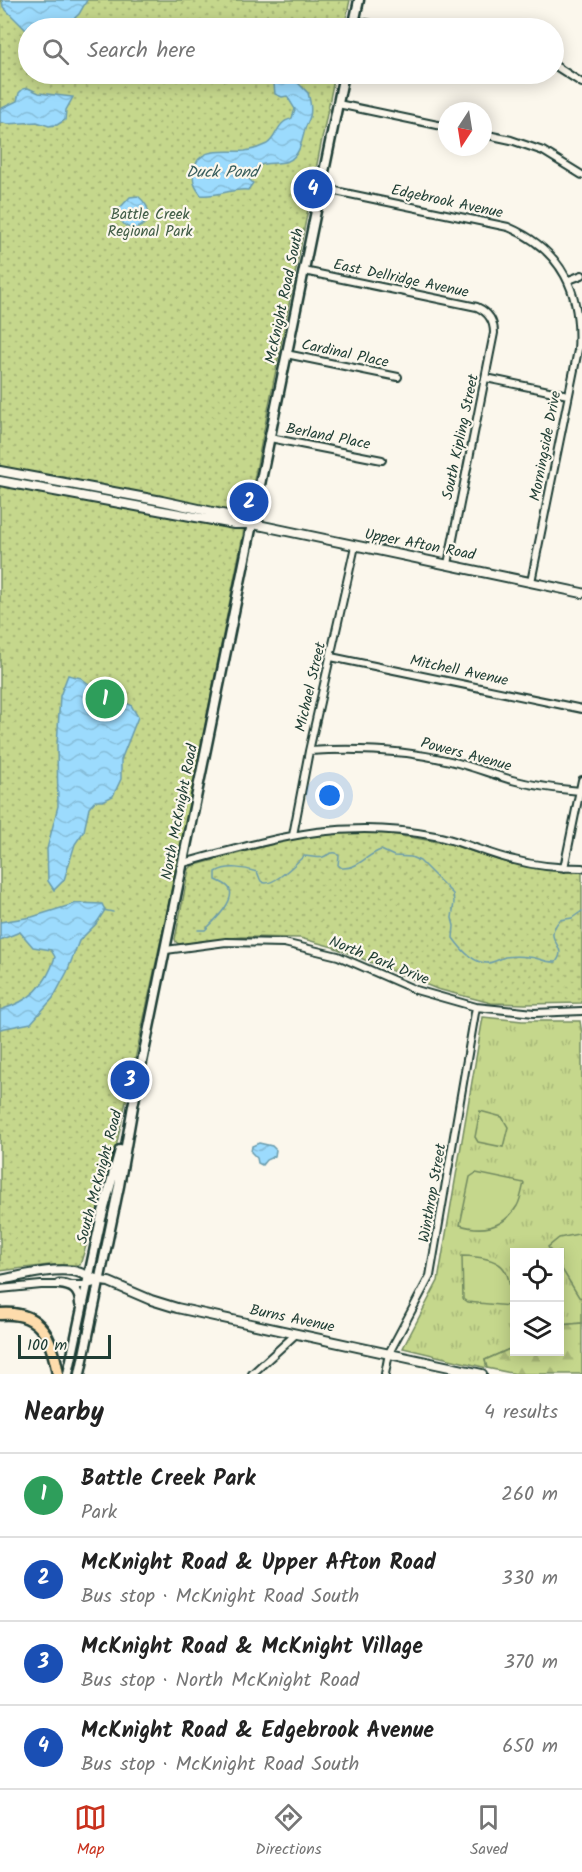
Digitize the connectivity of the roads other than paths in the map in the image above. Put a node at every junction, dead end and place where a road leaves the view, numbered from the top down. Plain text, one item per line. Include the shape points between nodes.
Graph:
1 (359, 0) edge
2 (355, 18) edge
3 (564, 71) edge
4 (582, 83) edge
5 (342, 84) edge
6 (338, 104) junction
7 (438, 125) edge
8 (492, 136) edge
9 (582, 175) edge
10 (321, 188) junction
11 (304, 271) junction
12 (582, 275) edge
13 (569, 280) junction
14 (490, 316) joint
15 (286, 354) junction
16 (398, 377) dead end
17 (486, 378) junction
18 (568, 395) junction
19 (270, 438) junction
20 (382, 460) dead end
21 (0, 471) edge
22 (0, 481) edge
23 (252, 524) junction
24 (355, 546) junction
25 (448, 564) junction
26 (531, 582) junction
27 (582, 593) edge
28 (331, 657) junction
29 (582, 709) edge
30 (309, 751) junction
31 (582, 780) edge
32 (580, 791) junction
33 (293, 835) junction
34 (183, 863) junction
35 (564, 868) junction
36 (582, 868) edge
37 (165, 950) junction
38 (476, 1007) junction
39 (582, 1011) edge
40 (133, 1106) junction
41 (88, 1275) junction
42 (0, 1280) edge
43 (99, 1282) junction
44 (59, 1284) junction
45 (86, 1285) junction
46 (0, 1289) edge
47 (81, 1313) junction
48 (0, 1314) edge
49 (296, 1334) junction
50 (389, 1353) junction
51 (58, 1374) edge
52 (68, 1374) edge
53 (80, 1374) edge
54 (252, 1374) edge
55 (385, 1374) edge
56 (482, 1374) edge

1 - 2 main road
3 - 4 street
5 - 6 main road, McKnight Road South
6 - 7 street
6 - 10 main road, McKnight Road South
8 - 9 street via 535,148
10 - 11 main road, McKnight Road South
10 - 13 street, Edgebrook Avenue via 508,227 540,245
11 - 14 street, East Dellridge Avenue via 477,307
11 - 15 main road, McKnight Road South
12 - 13 street
13 - 18 street, Morningside Drive via 578,308 580,334
14 - 17 street, South Kipling Street via 494,333
15 - 16 street, Cardinal Place
15 - 19 main road, McKnight Road South
17 - 18 street
17 - 25 street, South Kipling Street
18 - 26 street, Morningside Drive
19 - 20 street, Berland Place
19 - 23 main road, McKnight Road South
21 - 23 street, Upper Afton Road via 162,501
22 - 23 street, Upper Afton Road via 234,524
23 - 24 street, Upper Afton Road
23 - 34 main road, North McKnight Road
24 - 25 street, Upper Afton Road
24 - 28 street, Michael Street
25 - 26 street, Upper Afton Road
26 - 27 street, Upper Afton Road
28 - 29 street, Mitchell Avenue
28 - 30 street, Michael Street
30 - 32 street, Powers Avenue via 359,749 406,753 452,761 525,783
30 - 33 street, Michael Street
31 - 32 street
32 - 35 street
33 - 34 street
33 - 35 street via 367,828 414,832 460,842 512,860
34 - 37 main road, North McKnight Road
35 - 36 street
37 - 38 street, North Park Drive via 226,942 285,943 338,956 416,990
37 - 40 main road, North McKnight Road
38 - 39 street, North Park Drive via 534,1013
38 - 50 street, Winthrop Street via 430,1276
40 - 41 main road, South McKnight Road
40 - 43 main road, South McKnight Road
41 - 42 street via 63,1271
41 - 43 street, Burns Avenue
41 - 45 main road, South McKnight Road
43 - 45 street
43 - 49 street, Burns Avenue via 109,1282 166,1306
43 - 53 main road, South McKnight Road
44 - 45 street
44 - 46 street
44 - 47 main road via 69,1285 78,1293
45 - 47 main road, South McKnight Road
47 - 52 main road, South McKnight Road
48 - 51 highway via 22,1316 43,1330 52,1346
49 - 50 street, Burns Avenue
49 - 54 street
50 - 55 street, Winthrop Street
50 - 56 street, Burns Avenue

